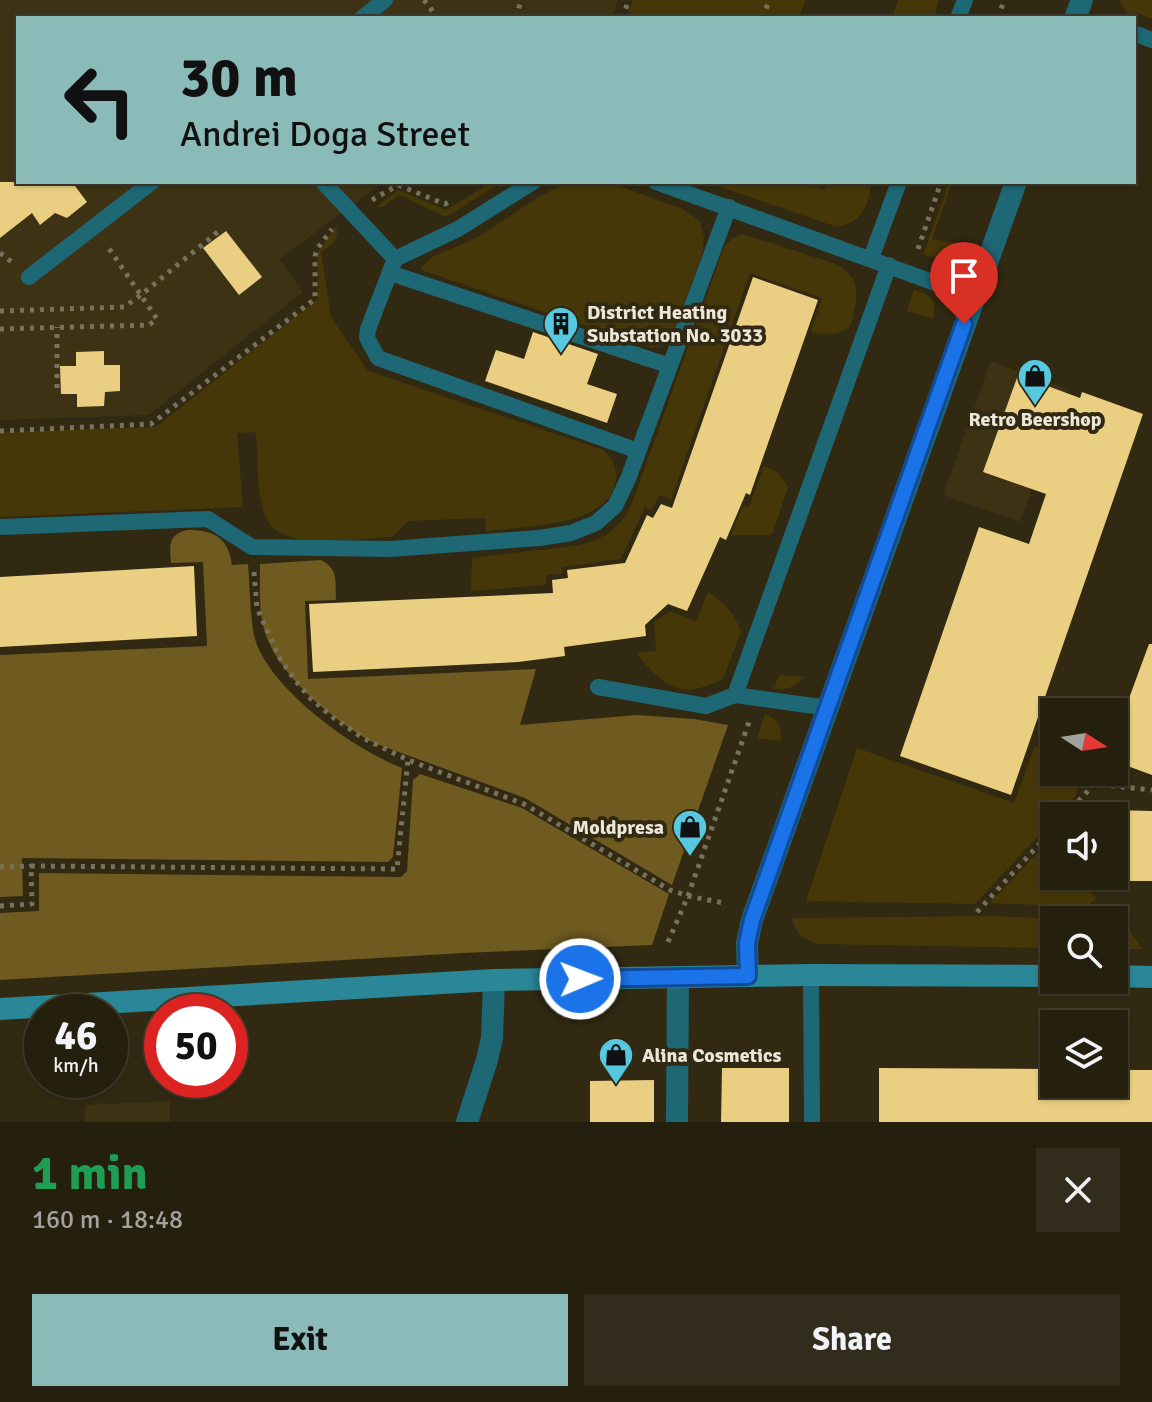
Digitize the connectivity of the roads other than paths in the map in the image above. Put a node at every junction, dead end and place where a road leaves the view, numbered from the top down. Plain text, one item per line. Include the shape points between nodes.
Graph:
1 (385, 0) edge
2 (365, 16) edge
3 (149, 184) edge
4 (325, 184) edge
5 (530, 184) edge
6 (662, 184) edge
7 (898, 184) edge
8 (1015, 184) edge
9 (729, 207) junction
10 (871, 258) junction
11 (889, 265) junction
12 (392, 266) junction
13 (29, 277) dead end
14 (974, 297) junction
15 (670, 366) junction
16 (638, 451) junction
17 (0, 527) edge
18 (598, 687) dead end
19 (735, 695) junction
20 (828, 708) junction
21 (811, 975) junction
22 (748, 976) junction
23 (1040, 976) edge
24 (1128, 976) edge
25 (678, 977) junction
26 (1152, 977) edge
27 (494, 980) junction
28 (0, 1009) edge
29 (467, 1122) edge
30 (677, 1122) edge
31 (812, 1122) edge

1 - 2 lane
3 - 13 lane
4 - 12 lane
5 - 12 lane
6 - 9 lane
7 - 10 lane
8 - 14 street
9 - 10 lane
9 - 15 lane
10 - 11 lane
11 - 14 lane
11 - 19 lane
12 - 15 lane
12 - 16 lane via 368,329 378,358
14 - 20 street
15 - 16 lane
16 - 17 lane via 615,506 596,523 539,538 390,549 252,547 208,519
18 - 19 lane via 706,706
19 - 20 lane
20 - 22 street via 752,920
21 - 22 main road
21 - 23 main road
21 - 31 lane
22 - 25 main road
24 - 26 main road
25 - 27 main road
25 - 30 street
27 - 28 main road
27 - 29 street via 492,1038

